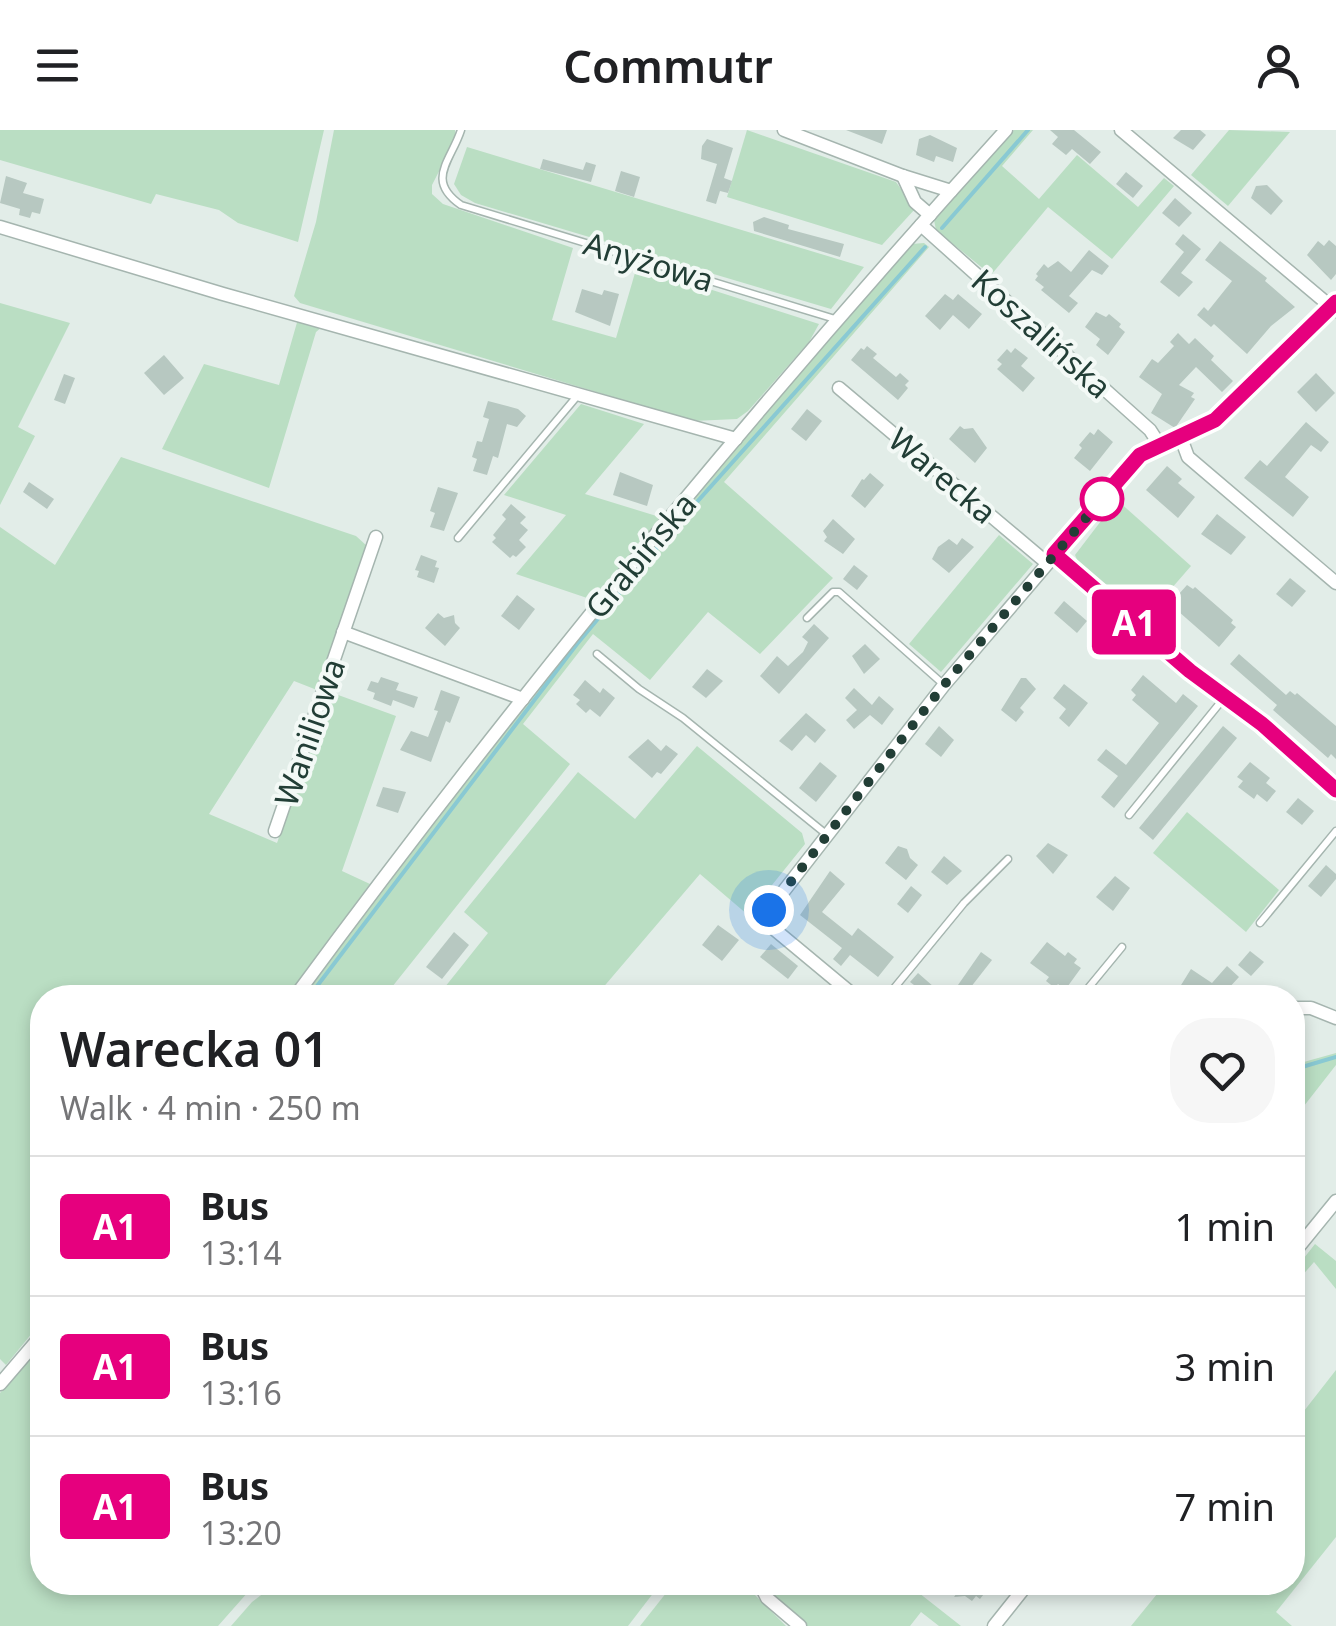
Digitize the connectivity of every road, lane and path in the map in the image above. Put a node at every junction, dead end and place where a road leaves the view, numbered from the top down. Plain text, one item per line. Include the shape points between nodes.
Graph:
1 (462, 130) edge
2 (784, 130) edge
3 (1006, 130) edge
4 (1122, 130) edge
5 (902, 176) junction
6 (951, 190) junction
7 (926, 220) junction
8 (0, 227) edge
9 (1334, 307) edge
10 (836, 319) junction
11 (839, 388) dead end
12 (579, 394) junction
13 (736, 438) junction
14 (1181, 438) junction
15 (1159, 444) junction
16 (376, 537) dead end
17 (458, 538) dead end
18 (1050, 558) junction
19 (1336, 583) edge
20 (807, 618) dead end
21 (343, 632) junction
22 (596, 654) dead end
23 (944, 685) junction
24 (1225, 697) junction
25 (523, 699) junction
26 (1336, 790) edge
27 (1129, 815) dead end
28 (275, 831) dead end
29 (1336, 831) edge
30 (826, 834) junction
31 (1008, 860) dead end
32 (1260, 923) dead end
33 (1122, 947) dead end
34 (303, 985) edge
35 (841, 985) edge
36 (897, 985) edge
37 (1091, 985) edge
38 (1305, 1008) edge
39 (1336, 1018) edge
40 (1336, 1201) edge
41 (1305, 1239) edge
42 (30, 1349) edge
43 (0, 1384) edge
44 (765, 1595) edge
45 (1019, 1595) edge
46 (800, 1626) edge
47 (994, 1626) edge

1 - 10 lane, Anyżowa via 441,177 461,205
2 - 5 street
3 - 6 street, Grabińska
4 - 9 street
5 - 6 street
5 - 7 street, Koszalińska
6 - 7 street, Grabińska
7 - 10 street, Grabińska
7 - 15 street, Koszalińska
8 - 12 street
9 - 14 street via 1215,420
10 - 13 street, Grabińska
11 - 18 street, Warecka
12 - 13 street
12 - 17 lane
13 - 25 street, Grabińska
14 - 15 street
14 - 19 street via 1188,457
15 - 18 street via 1140,455
16 - 21 street, Waniliowa
18 - 23 street
18 - 24 street, Warecka
20 - 23 lane via 839,592
21 - 25 street, Waniliowa
21 - 28 street, Waniliowa
22 - 30 lane
23 - 30 street
24 - 26 street, Warecka
24 - 27 lane
25 - 34 street, Grabińska
29 - 32 lane
30 - 35 street via 769,910 768,924
31 - 36 lane
33 - 37 lane
38 - 39 street
40 - 41 street
42 - 43 street
44 - 46 street
45 - 47 street

